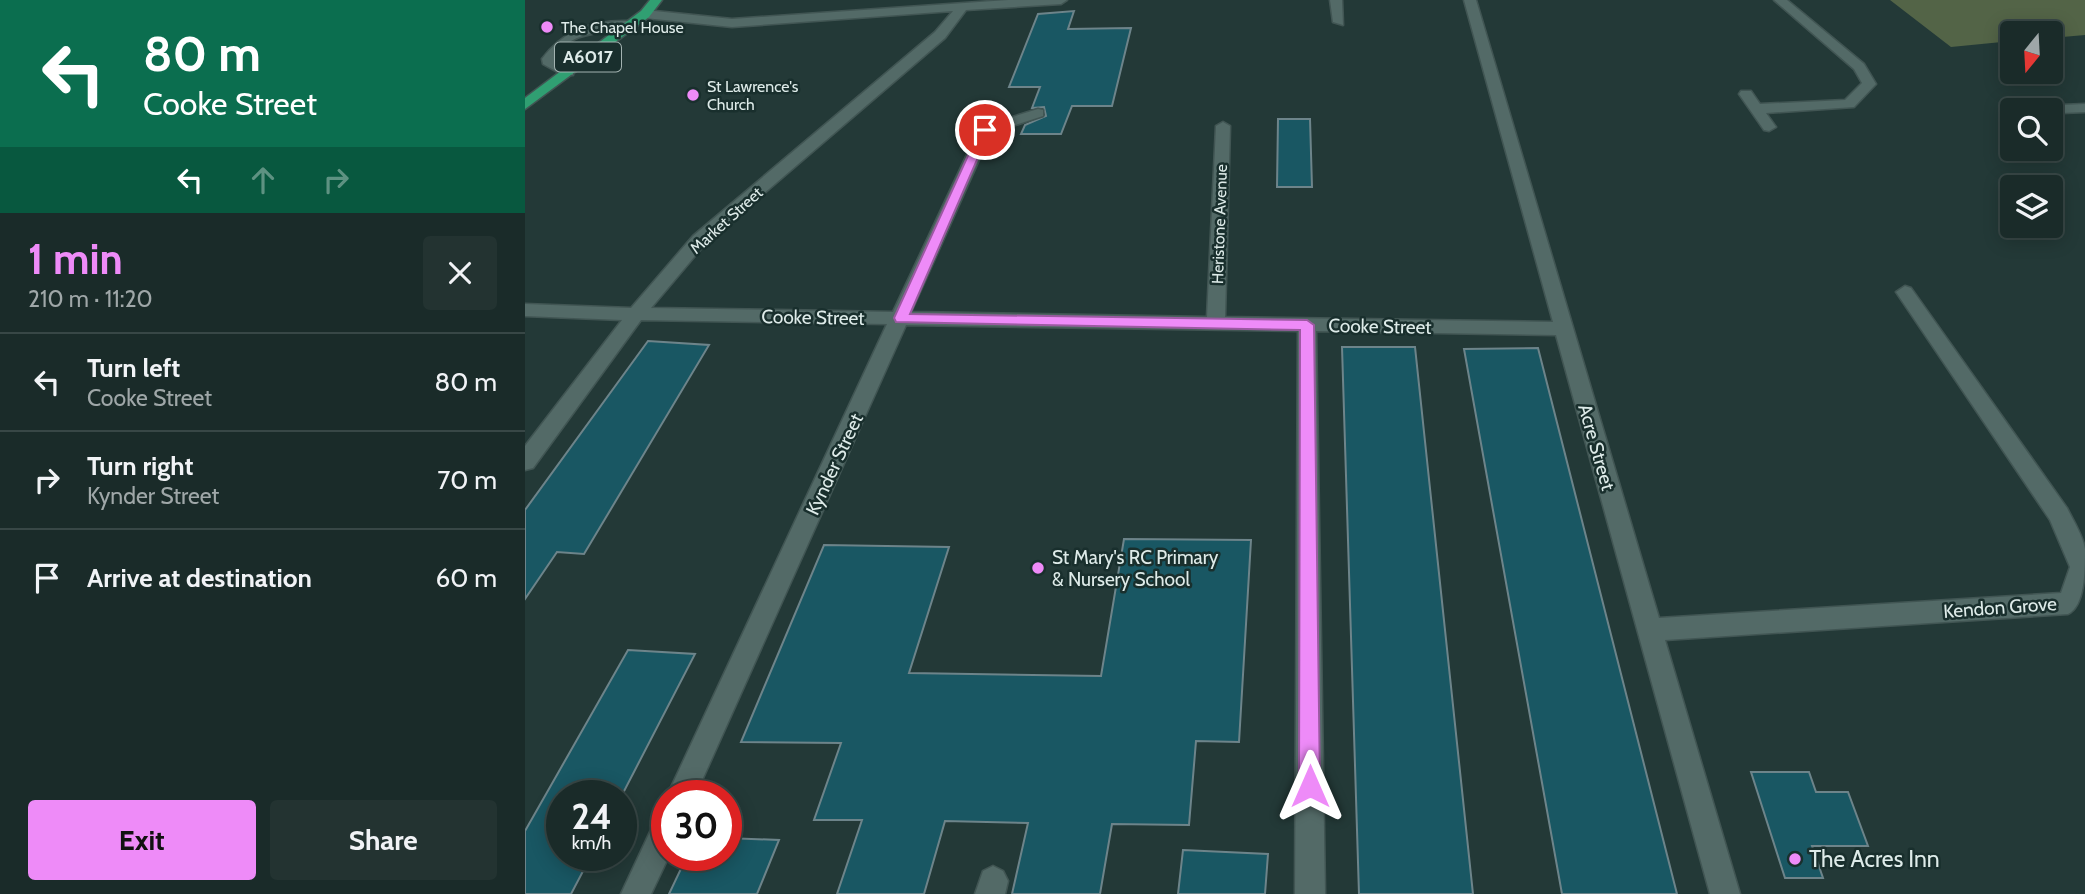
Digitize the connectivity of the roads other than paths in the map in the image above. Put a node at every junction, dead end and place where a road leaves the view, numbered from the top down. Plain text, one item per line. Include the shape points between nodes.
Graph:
1 (656, 0) edge
2 (1061, 0) edge
3 (1336, 0) edge
4 (1470, 0) edge
5 (1780, 0) edge
6 (1027, 1) edge
7 (961, 9) junction
8 (645, 14) junction
9 (1339, 22) dead end
10 (629, 25) junction
11 (568, 72) junction
12 (1746, 94) dead end
13 (527, 102) edge
14 (2085, 108) edge
15 (1756, 109) junction
16 (2063, 109) edge
17 (1038, 113) dead end
18 (1223, 126) dead end
19 (1769, 127) dead end
20 (1905, 292) dead end
21 (525, 310) edge
22 (636, 314) junction
23 (901, 318) junction
24 (1216, 321) junction
25 (1307, 325) junction
26 (1562, 329) junction
27 (525, 462) edge
28 (1649, 630) junction
29 (688, 780) edge
30 (651, 862) edge
31 (636, 894) edge
32 (1310, 894) edge
33 (1725, 894) edge

1 - 8 highway, A6017
2 - 6 street
3 - 9 street
4 - 26 street, Acre Street
5 - 15 street via 1859,67 1869,84 1849,104
6 - 7 street
7 - 8 street via 732,23
7 - 22 street, Market Street via 940,36 699,240
8 - 10 highway, A6017
10 - 11 highway, A6017
10 - 11 street via 603,25 556,49 550,64
11 - 13 highway, A6017
12 - 15 street
14 - 16 street
15 - 19 street
17 - 23 street, Kynder Street via 985,130
18 - 24 street, Heristone Avenue
20 - 28 street, Kendon Grove via 2059,515 2082,567 2078,587 2068,603
21 - 22 street, Cooke Street
22 - 23 street, Cooke Street
22 - 27 street, Market Street
23 - 24 street, Cooke Street
23 - 29 street, Kynder Street
24 - 25 street, Cooke Street
25 - 26 street, Cooke Street
25 - 32 street
26 - 28 street, Acre Street
28 - 33 street, Acre Street
30 - 31 street

